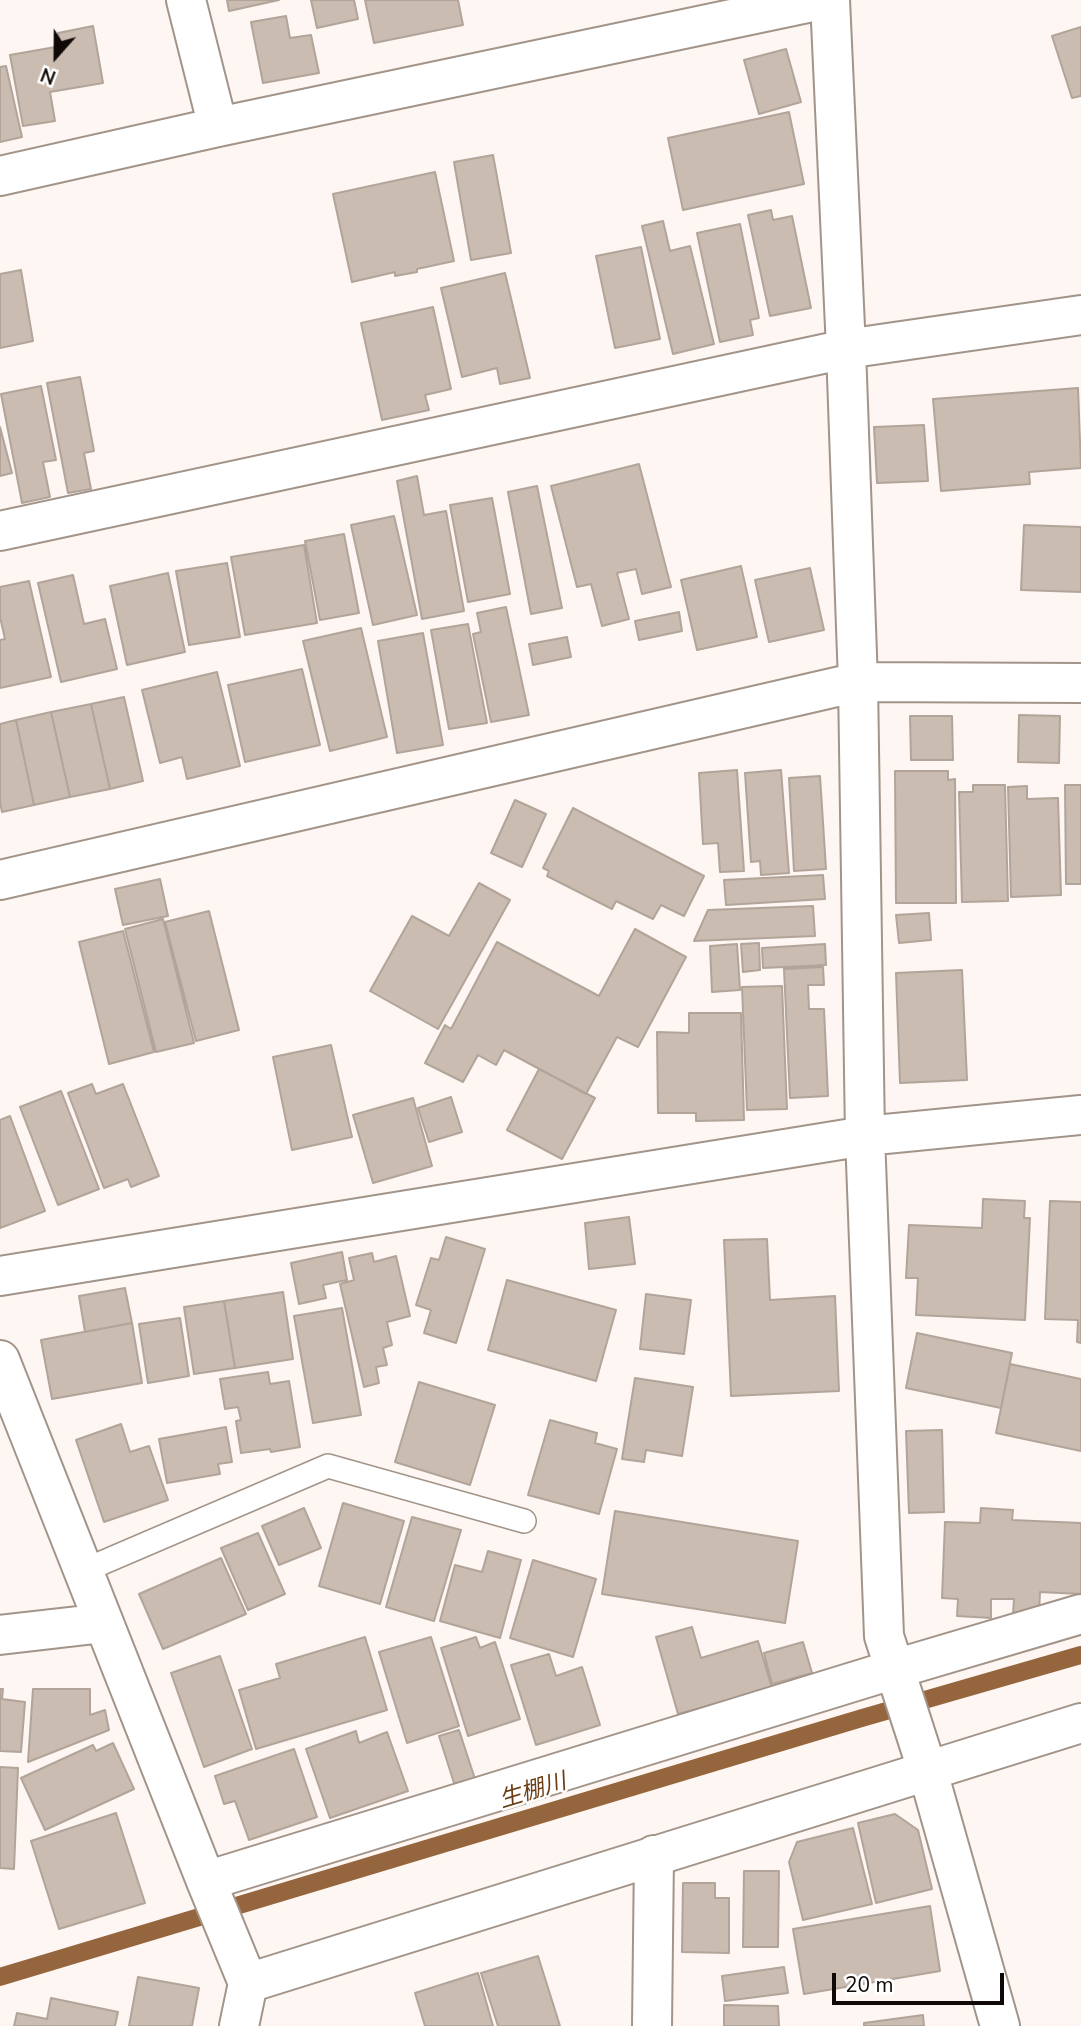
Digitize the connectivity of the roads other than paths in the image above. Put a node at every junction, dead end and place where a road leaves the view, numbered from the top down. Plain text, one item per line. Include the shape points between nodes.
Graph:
1 (187, 0) edge
2 (822, 0) edge
3 (830, 0) edge
4 (218, 127) junction
5 (0, 176) edge
6 (1081, 315) edge
7 (846, 349) junction
8 (0, 531) edge
9 (858, 682) junction
10 (1081, 682) edge
11 (0, 880) edge
12 (1081, 1115) edge
13 (865, 1136) junction
14 (0, 1276) edge
15 (0, 1360) edge
16 (524, 1521) dead end
17 (83, 1571) junction
18 (1081, 1614) edge
19 (104, 1623) junction
20 (0, 1635) edge
21 (902, 1690) junction
22 (1081, 1723) edge
23 (928, 1772) junction
24 (654, 1855) junction
25 (209, 1889) junction
26 (248, 1983) junction
27 (239, 2026) edge
28 (652, 2026) edge
29 (1000, 2026) edge

1 - 4 street
2 - 4 street
3 - 7 street
4 - 5 street
6 - 7 street
7 - 8 street
7 - 9 street
9 - 10 street
9 - 11 street
9 - 13 street
12 - 13 street
13 - 14 street
13 - 21 street via 884,1636
15 - 17 street
16 - 17 lane via 328,1466
17 - 19 street
18 - 21 street
19 - 20 street
19 - 25 street
21 - 23 street
21 - 25 street
22 - 23 street
23 - 24 street
23 - 29 street
24 - 26 street
24 - 28 street
25 - 26 street
26 - 27 street

